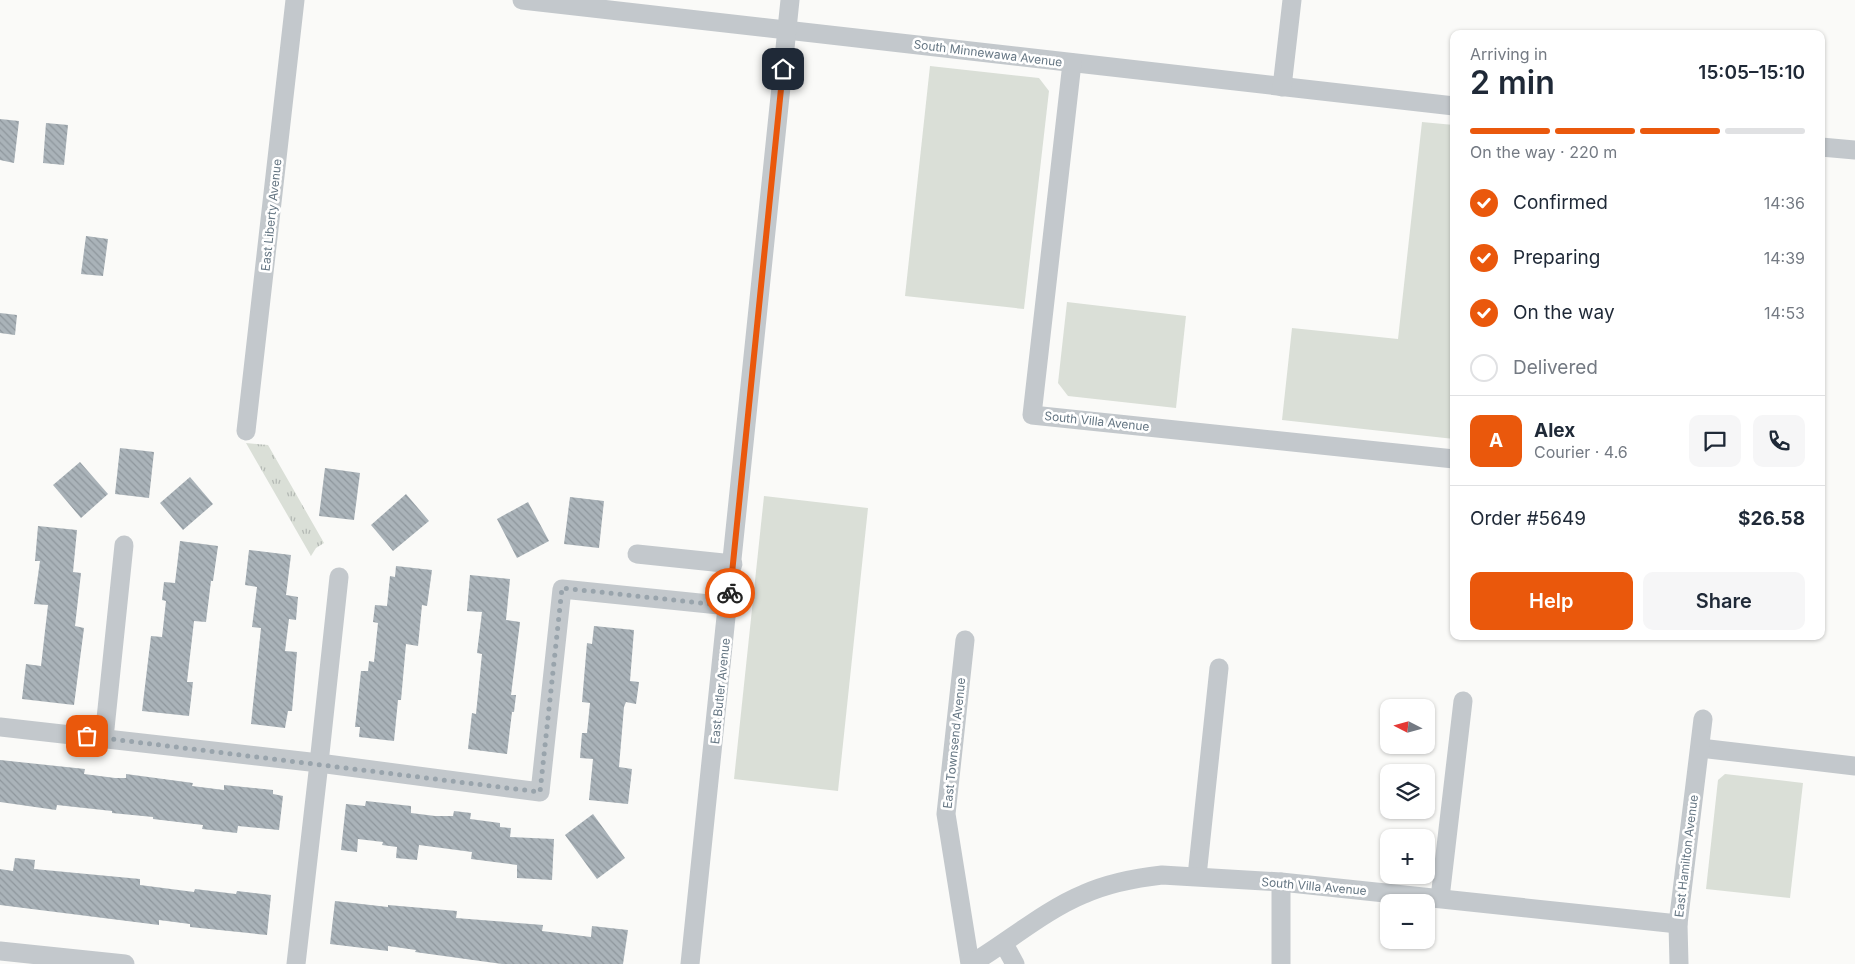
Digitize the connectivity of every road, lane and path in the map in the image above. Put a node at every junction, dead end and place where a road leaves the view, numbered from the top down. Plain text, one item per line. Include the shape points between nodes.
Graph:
1 (295, 0) edge
2 (522, 0) edge
3 (790, 0) edge
4 (1292, 0) edge
5 (787, 29) junction
6 (1072, 63) junction
7 (1282, 87) junction
8 (1450, 106) edge
9 (1825, 147) edge
10 (1855, 150) edge
11 (246, 431) dead end
12 (1450, 459) edge
13 (124, 544) dead end
14 (637, 554) dead end
15 (733, 564) junction
16 (340, 577) dead end
17 (729, 606) junction
18 (965, 640) dead end
19 (1219, 668) dead end
20 (1463, 701) dead end
21 (1703, 719) dead end
22 (0, 727) edge
23 (104, 738) junction
24 (1700, 748) junction
25 (318, 763) junction
26 (1855, 766) edge
27 (1197, 876) junction
28 (1281, 882) junction
29 (1440, 898) junction
30 (1678, 924) junction
31 (1004, 944) junction
32 (0, 951) edge
33 (124, 964) edge
34 (296, 964) edge
35 (690, 964) edge
36 (970, 964) edge
37 (1015, 964) edge
38 (1281, 964) edge
39 (1679, 964) edge

1 - 11 street, East Liberty Avenue
2 - 5 street, South Minnewawa Avenue
3 - 5 street, East Butler Avenue
4 - 7 street
5 - 6 street, South Minnewawa Avenue
5 - 15 street, East Butler Avenue
6 - 7 street, South Minnewawa Avenue
6 - 12 street, South Villa Avenue via 1032,415
7 - 8 street, South Minnewawa Avenue
9 - 10 street
13 - 23 street
14 - 15 street
15 - 17 street, East Butler Avenue
16 - 25 street
17 - 25 street via 562,588 540,792
17 - 35 street, East Butler Avenue
18 - 36 street, East Townsend Avenue via 946,814
19 - 27 street
20 - 29 street
21 - 24 street, East Hamilton Avenue
22 - 23 street
23 - 25 street
24 - 26 street
24 - 30 street, East Hamilton Avenue
25 - 34 street
27 - 28 street, South Villa Avenue
27 - 31 street, South Villa Avenue via 1142,877 1084,894 1063,904
28 - 29 street, South Villa Avenue
28 - 38 street
29 - 30 street, South Villa Avenue
30 - 39 street, East Hamilton Avenue
31 - 36 street, South Villa Avenue
31 - 37 street
32 - 33 street

